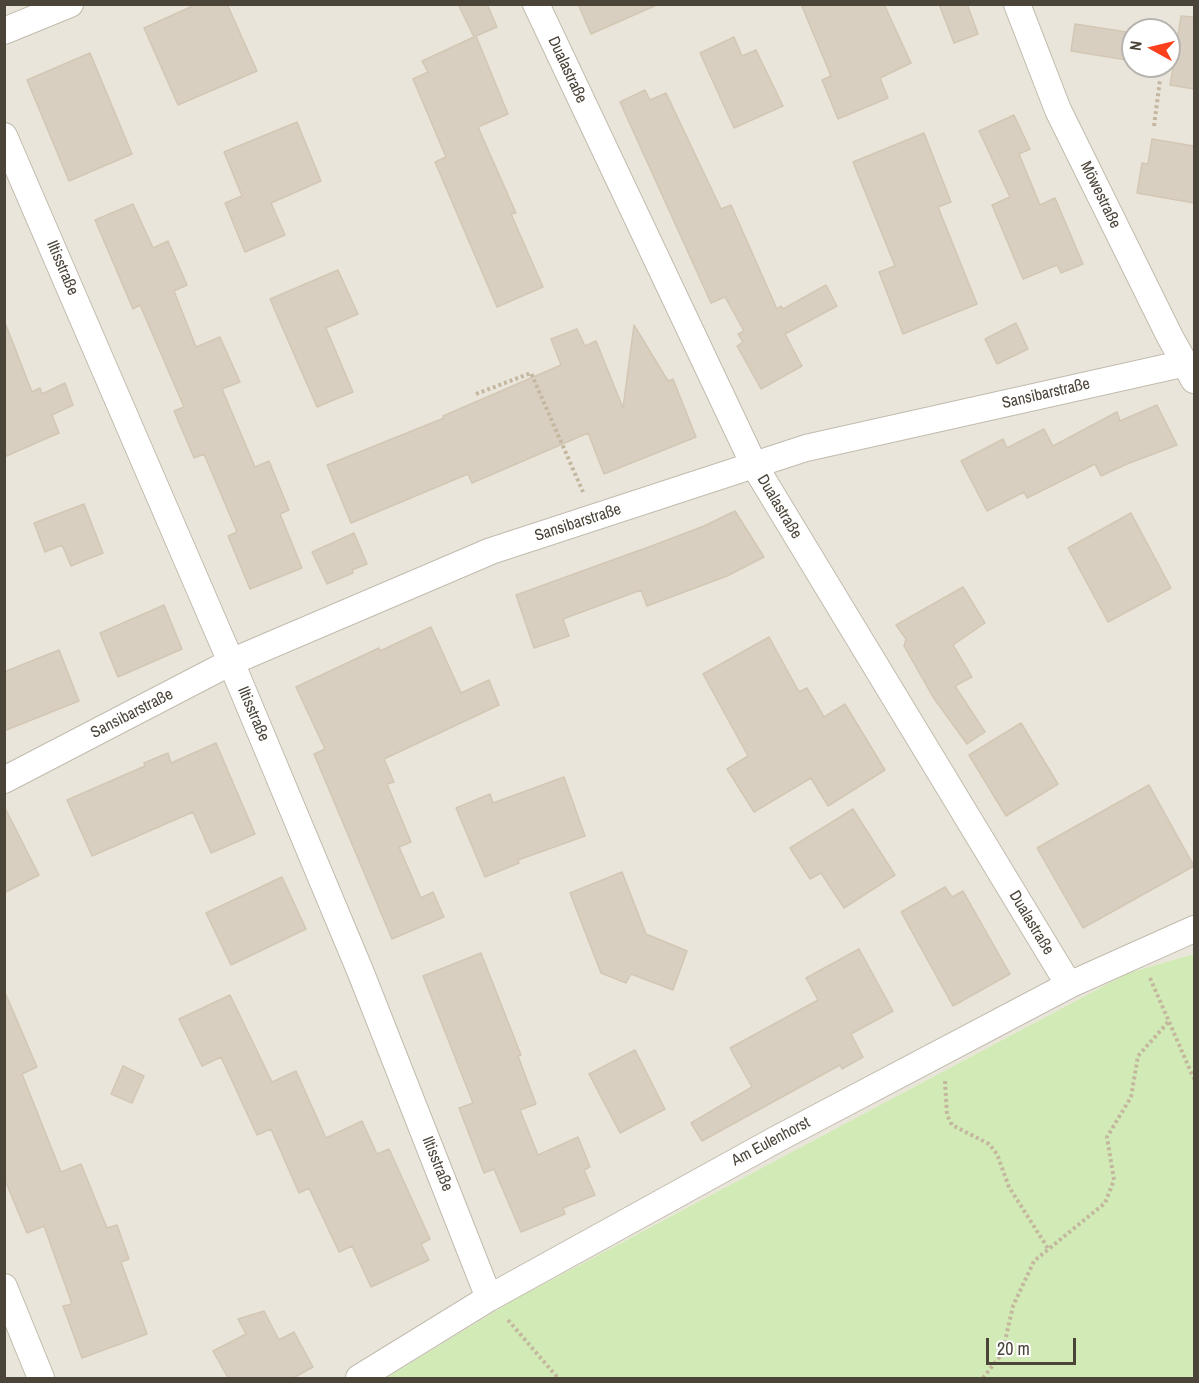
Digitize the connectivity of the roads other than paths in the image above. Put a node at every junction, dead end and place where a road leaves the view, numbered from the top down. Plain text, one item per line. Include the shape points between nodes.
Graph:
1 (70, 4) edge
2 (536, 4) edge
3 (1017, 4) edge
4 (4, 31) edge
5 (4, 136) edge
6 (1190, 372) edge
7 (754, 465) junction
8 (231, 662) junction
9 (4, 780) edge
10 (1194, 929) edge
11 (1069, 985) junction
12 (4, 1287) edge
13 (489, 1298) junction
14 (41, 1378) edge
15 (359, 1378) edge

1 - 4 street
2 - 7 street, Dualastraße
3 - 6 street, Möwestraße via 1058,110
5 - 8 street, Iltisstraße
6 - 7 street, Sansibarstraße via 806,448
7 - 8 street, Sansibarstraße via 491,551
7 - 11 street, Dualastraße
8 - 9 street, Sansibarstraße
8 - 13 street, Iltisstraße via 361,973
10 - 11 street, Am Eulenhorst
11 - 13 street, Am Eulenhorst via 777,1138
12 - 14 street
13 - 15 street, Am Eulenhorst

